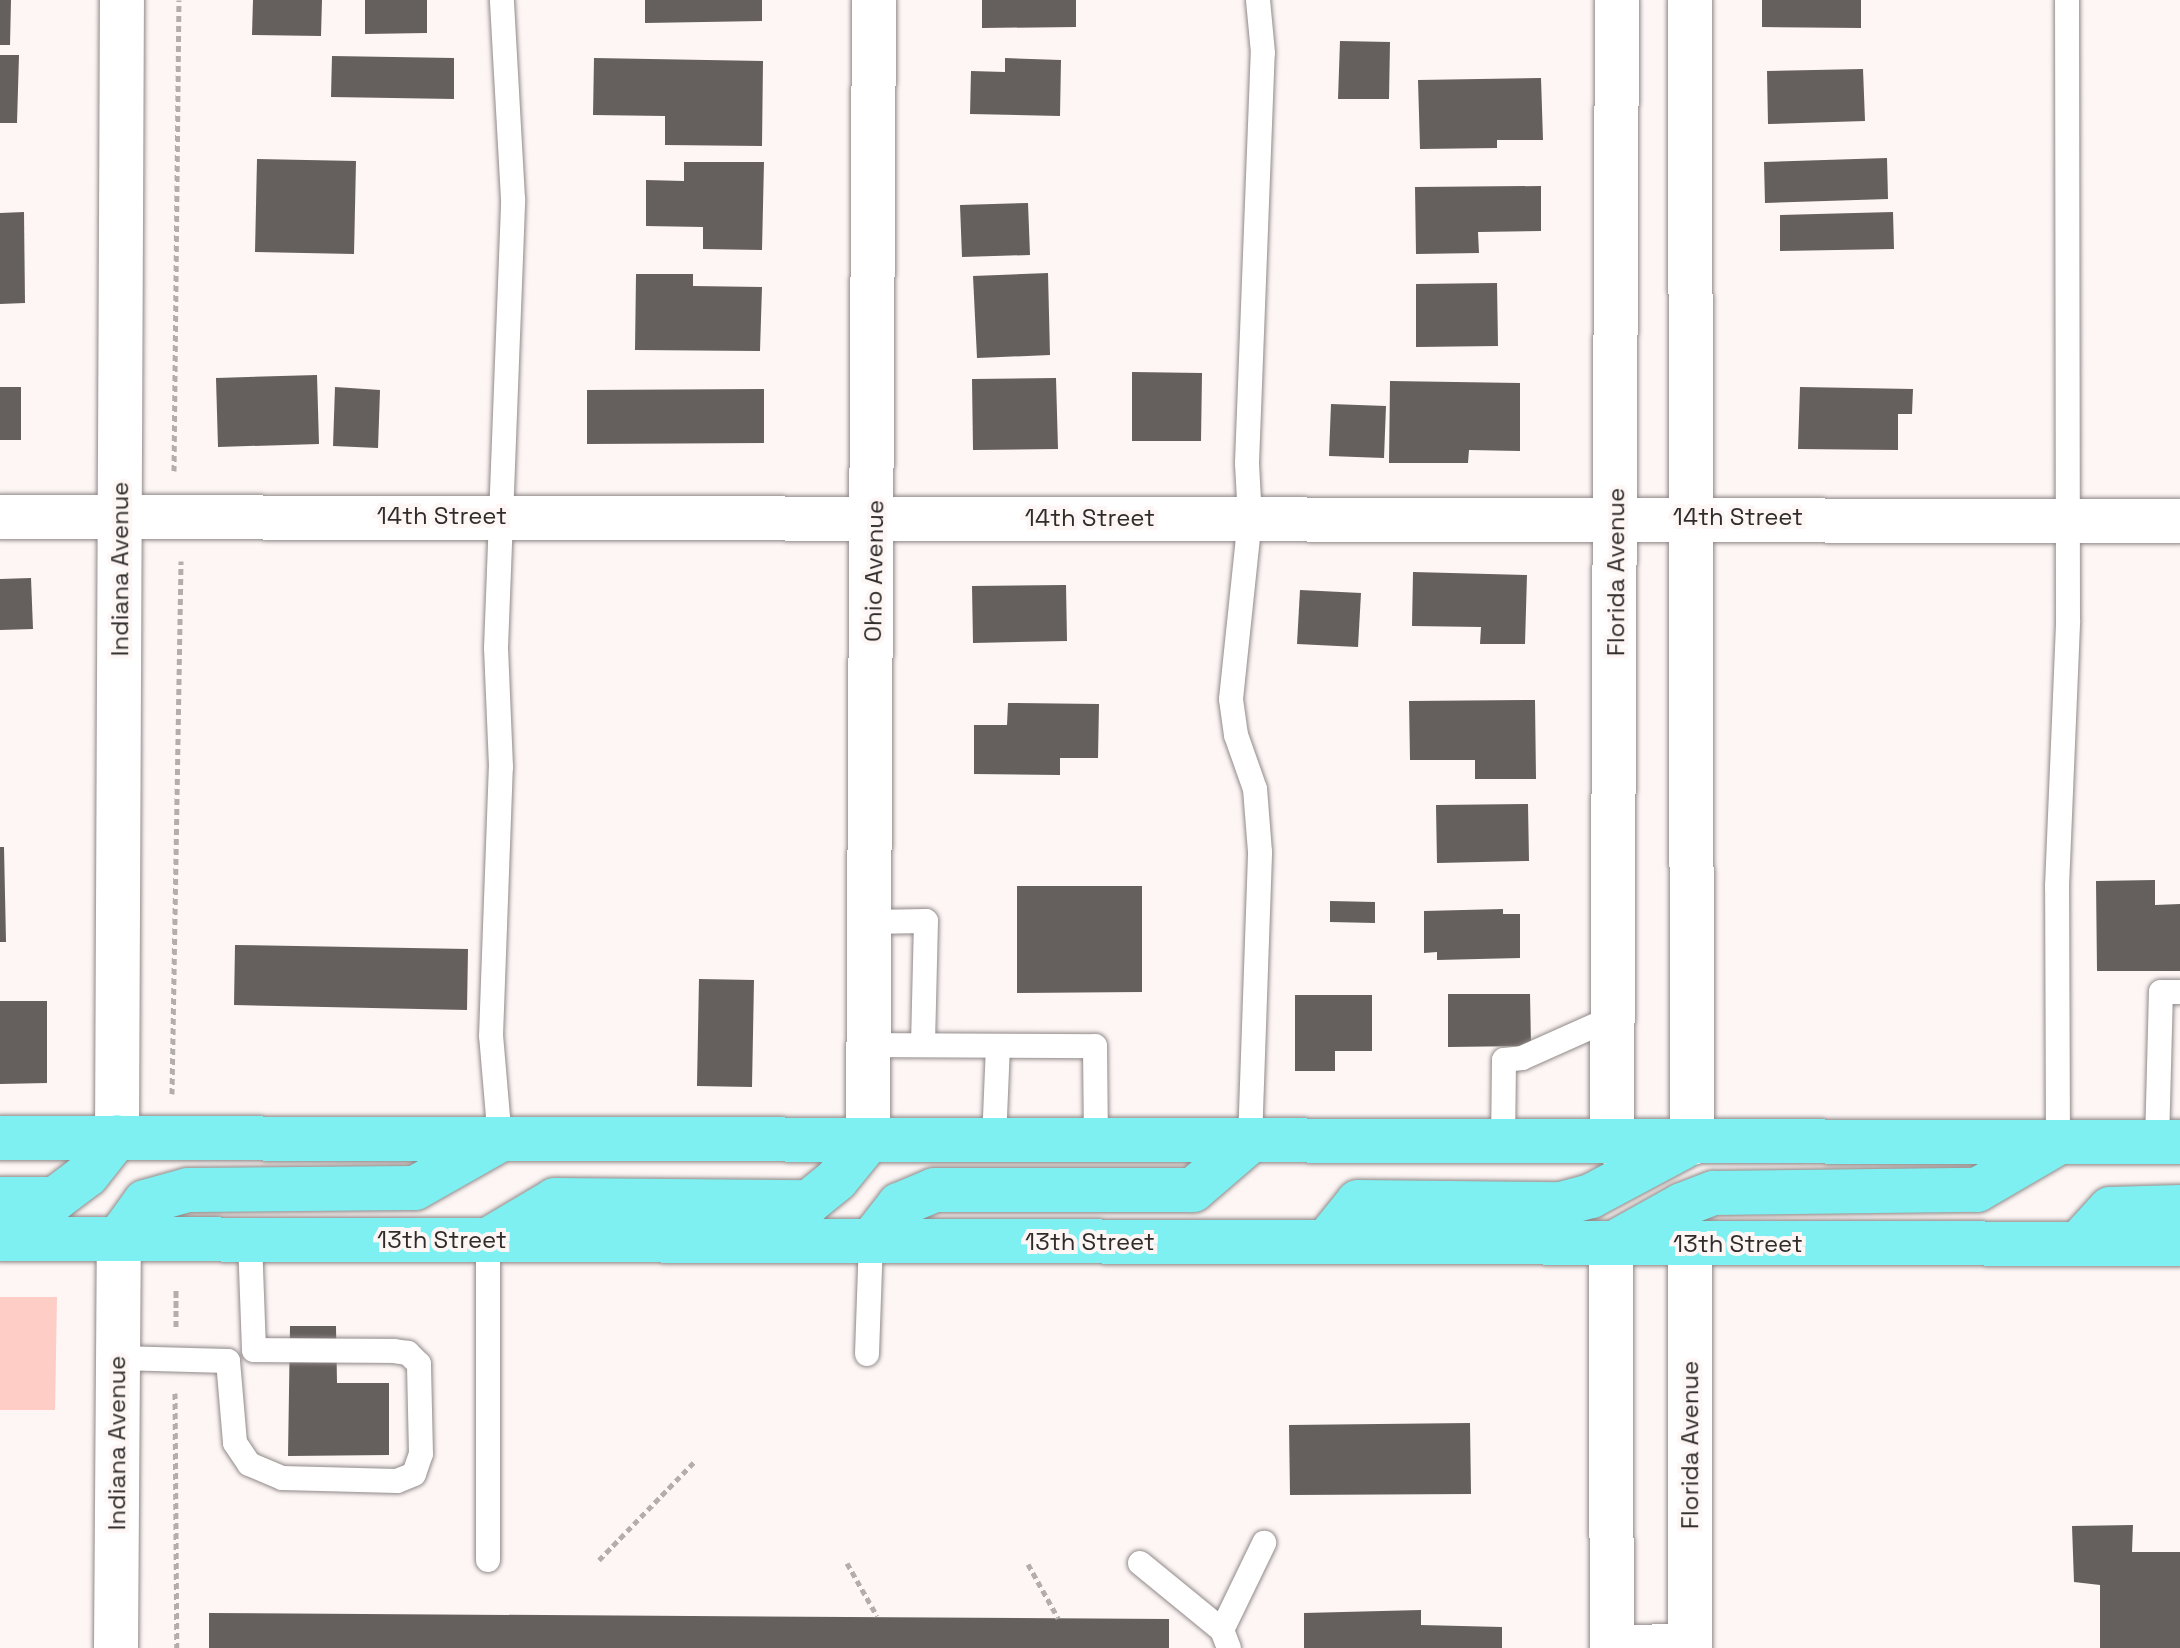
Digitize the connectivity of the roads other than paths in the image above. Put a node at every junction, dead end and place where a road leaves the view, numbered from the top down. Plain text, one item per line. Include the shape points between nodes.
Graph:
1 (122, 0) edge
2 (502, 0) edge
3 (874, 0) edge
4 (1258, 0) edge
5 (1617, 0) edge
6 (1690, 0) edge
7 (2067, 0) edge
8 (121, 515) junction
9 (503, 516) junction
10 (1616, 516) junction
11 (1691, 516) junction
12 (0, 517) edge
13 (875, 517) junction
14 (1250, 519) junction
15 (2068, 520) junction
16 (2180, 521) edge
17 (870, 922) junction
18 (2180, 992) edge
19 (1616, 1016) junction
20 (868, 1045) junction
21 (923, 1045) junction
22 (998, 1046) junction
23 (117, 1137) junction
24 (0, 1138) edge
25 (500, 1140) junction
26 (868, 1141) junction
27 (994, 1141) junction
28 (1096, 1141) junction
29 (1250, 1141) junction
30 (2168, 1142) edge
31 (1503, 1143) junction
32 (1612, 1143) junction
33 (1692, 1143) junction
34 (2058, 1143) junction
35 (0, 1199) edge
36 (2180, 1207) edge
37 (119, 1238) junction
38 (0, 1239) edge
39 (250, 1239) junction
40 (488, 1240) junction
41 (871, 1241) junction
42 (1326, 1242) junction
43 (1690, 1244) junction
44 (2078, 1244) junction
45 (2180, 1244) edge
46 (1611, 1245) junction
47 (867, 1354) dead end
48 (118, 1358) junction
49 (1264, 1543) dead end
50 (488, 1560) dead end
51 (1140, 1563) dead end
52 (1225, 1639) edge
53 (1612, 1647) edge
54 (1690, 1647) edge
55 (116, 1648) edge

1 - 8 street, Indiana Avenue
2 - 9 lane via 513,199
3 - 13 street, Ohio Avenue
4 - 14 lane via 1263,53
5 - 10 street, Florida Avenue
6 - 11 street
7 - 15 lane
8 - 9 street, 14th Street
8 - 12 street, 14th Street
8 - 23 street, Indiana Avenue
9 - 13 street, 14th Street
9 - 25 lane via 496,648 500,850 491,1036
10 - 11 street, 14th Street
10 - 14 street, 14th Street
10 - 19 street, Florida Avenue
11 - 15 street, 14th Street
11 - 33 street
13 - 14 street, 14th Street
13 - 17 street, Ohio Avenue
14 - 29 lane via 1231,699 1236,735 1255,789 1260,852
15 - 16 street, 14th Street
15 - 34 lane via 2057,887
17 - 20 street, Ohio Avenue
17 - 21 lane via 926,921
18 - 30 lane via 2161,992
19 - 31 lane via 1522,1058 1504,1060
19 - 32 street, Florida Avenue
20 - 21 lane
20 - 26 street, Ohio Avenue
21 - 22 lane
22 - 27 lane
22 - 28 lane via 1095,1046
23 - 24 highway
23 - 25 highway
23 - 35 highway via 87,1175 55,1199
25 - 26 highway
25 - 37 highway via 415,1188 188,1190 145,1202
26 - 27 highway
26 - 40 highway via 837,1179 809,1202 555,1200
27 - 28 highway
28 - 29 highway
29 - 31 highway
29 - 41 highway via 1193,1190 934,1190 899,1205
30 - 34 highway
31 - 32 highway
32 - 33 highway
33 - 34 highway
33 - 42 highway via 1591,1196 1561,1204 1358,1202
34 - 46 highway via 1977,1190 1714,1193
36 - 44 highway via 2110,1209
37 - 38 highway, 13th Street
37 - 39 highway, 13th Street
37 - 48 street, Indiana Avenue
39 - 40 highway, 13th Street
39 - 48 lane via 254,1350 394,1351 408,1353 419,1364 421,1454 414,1474 397,1481 282,1478 249,1464 235,1443 228,1361
40 - 41 highway, 13th Street
40 - 50 lane
41 - 42 highway, 13th Street
41 - 47 lane
42 - 46 highway, 13th Street
43 - 44 highway, 13th Street
43 - 46 highway, 13th Street
43 - 54 street, Florida Avenue
44 - 45 highway, 13th Street
46 - 53 street, Florida Avenue
48 - 55 street, Indiana Avenue
49 - 52 lane
51 - 52 lane
53 - 54 street, Florida Avenue

